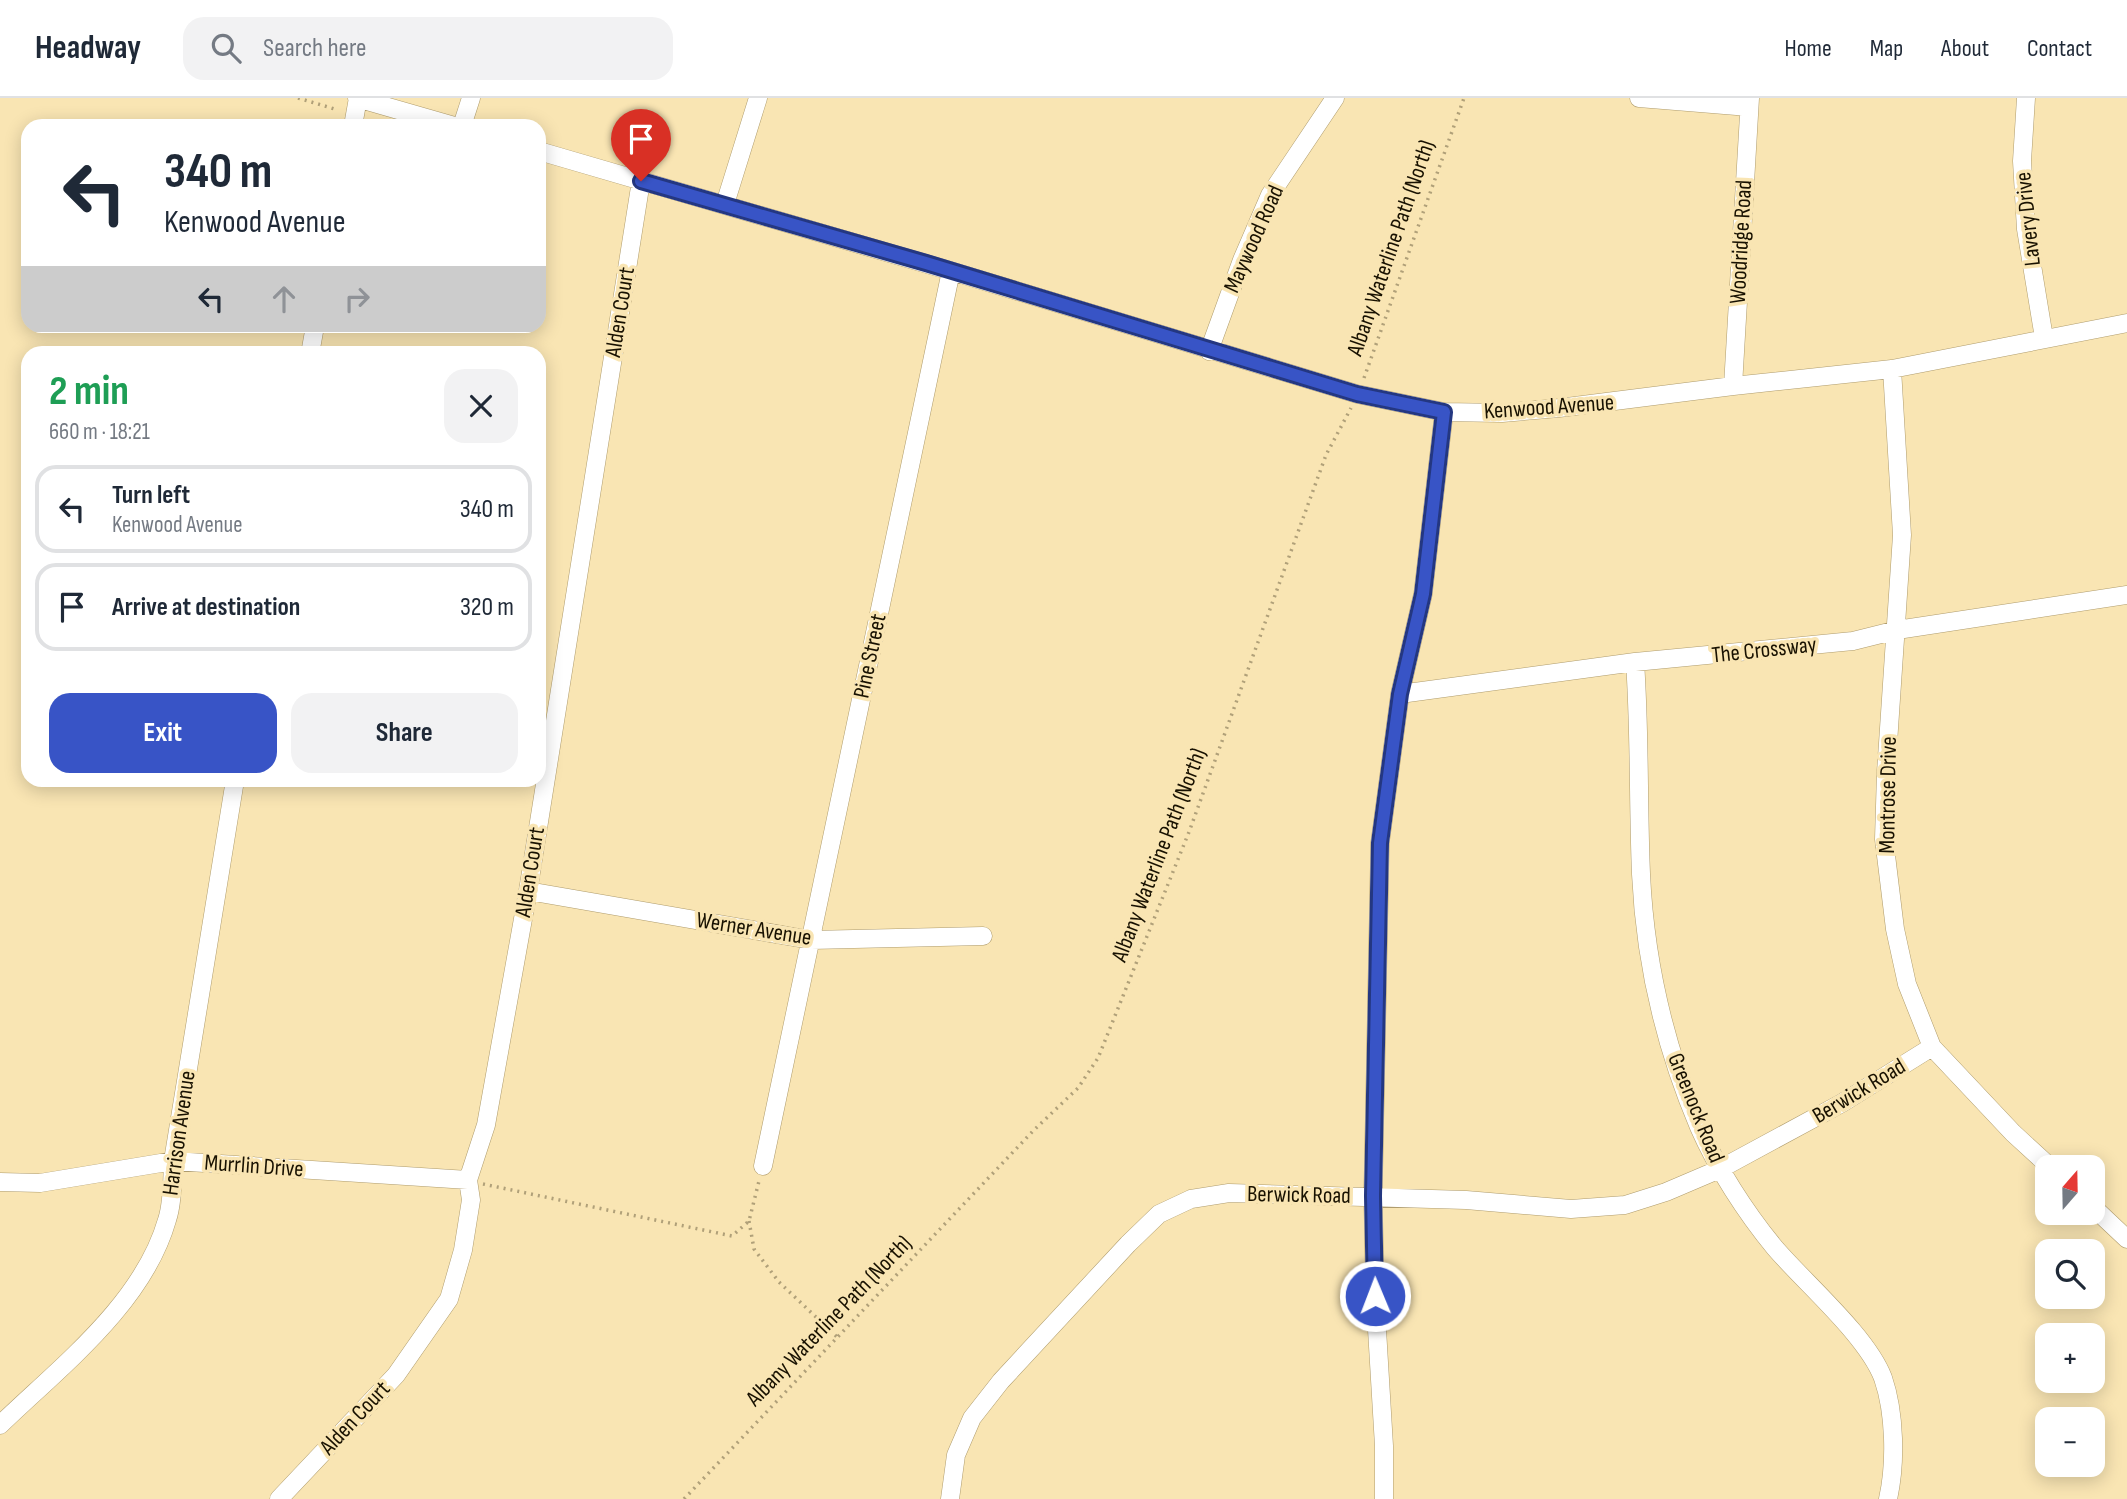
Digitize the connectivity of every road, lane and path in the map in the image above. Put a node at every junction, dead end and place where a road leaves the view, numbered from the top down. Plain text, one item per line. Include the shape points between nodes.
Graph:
1 (298, 98) edge
2 (357, 98) edge
3 (471, 98) edge
4 (758, 98) edge
5 (1335, 98) edge
6 (1464, 98) edge
7 (1639, 98) edge
8 (2026, 98) edge
9 (1750, 102) edge
10 (338, 110) dead end
11 (354, 119) edge
12 (430, 119) edge
13 (464, 119) edge
14 (546, 153) edge
15 (641, 181) junction
16 (725, 204) junction
17 (951, 271) junction
18 (2127, 323) edge
19 (2044, 338) junction
20 (1209, 351) junction
21 (1892, 369) junction
22 (1733, 386) junction
23 (1357, 394) junction
24 (1444, 412) junction
25 (2127, 595) edge
26 (1897, 630) junction
27 (1635, 662) junction
28 (1400, 694) junction
29 (546, 778) edge
30 (234, 787) edge
31 (545, 787) edge
32 (528, 891) junction
33 (983, 936) dead end
34 (811, 940) junction
35 (1932, 1047) junction
36 (2037, 1155) edge
37 (173, 1161) junction
38 (763, 1166) joint
39 (1720, 1169) junction
40 (468, 1180) junction
41 (0, 1182) edge
42 (1373, 1196) junction
43 (2105, 1216) edge
44 (749, 1221) junction
45 (2125, 1232) edge
46 (838, 1337) junction
47 (0, 1425) edge
48 (279, 1499) edge
49 (684, 1499) edge
50 (950, 1499) edge
51 (1384, 1499) edge
52 (1888, 1499) edge

1 - 10 path
2 - 11 street
2 - 12 street
3 - 13 street
4 - 16 street
5 - 20 street, Maywood Road via 1270,195
6 - 23 path, Albany Waterline Path (North)
7 - 9 street
8 - 19 street, Lavery Drive via 2022,161 2026,229
9 - 22 street, Woodridge Road
14 - 15 street, Kenwood Avenue
15 - 16 street, Kenwood Avenue
15 - 29 street, Alden Court
16 - 17 street, Kenwood Avenue
17 - 20 street, Kenwood Avenue
17 - 34 street, Pine Street
18 - 19 street, Kenwood Avenue
19 - 21 street, Kenwood Avenue
20 - 23 street, Kenwood Avenue
21 - 22 street, Kenwood Avenue
21 - 26 street, Montrose Drive via 1902,535
22 - 24 street, Kenwood Avenue via 1548,409
23 - 24 street, Kenwood Avenue
23 - 46 path, Albany Waterline Path (North) via 1326,455 1189,832 1098,1058 1077,1088
24 - 28 street via 1423,594
25 - 26 street, The Crossway
26 - 27 street, The Crossway via 1829,644
26 - 35 street, Montrose Drive via 1884,839 1907,984
27 - 28 street, The Crossway
27 - 39 street, Greenock Road via 1642,876 1659,1009 1699,1127
28 - 42 street via 1380,843
30 - 37 street, Harrison Avenue
31 - 32 street, Alden Court
32 - 34 street, Werner Avenue
32 - 40 street, Alden Court via 486,1125
33 - 34 street, Werner Avenue
34 - 38 street, Pine Street
35 - 36 street, Montrose Drive
35 - 39 street, Berwick Road via 1842,1103
37 - 40 street, Murrlin Drive
37 - 41 street, Murrlin Drive via 40,1183
37 - 47 street, Harrison Avenue via 168,1217 154,1256 120,1309
38 - 44 path
39 - 42 street, Berwick Road via 1625,1205 1571,1209
39 - 52 street, Greenock Road via 1774,1246 1861,1342 1882,1376 1894,1458
40 - 44 path via 732,1236
40 - 48 street, Alden Court via 471,1200 449,1299 396,1375
42 - 50 street, Berwick Road via 1229,1193 1191,1199 1159,1214 1001,1381 972,1418 956,1455
42 - 51 street
43 - 45 street
44 - 46 path via 754,1249 779,1283
46 - 49 path, Albany Waterline Path (North)

